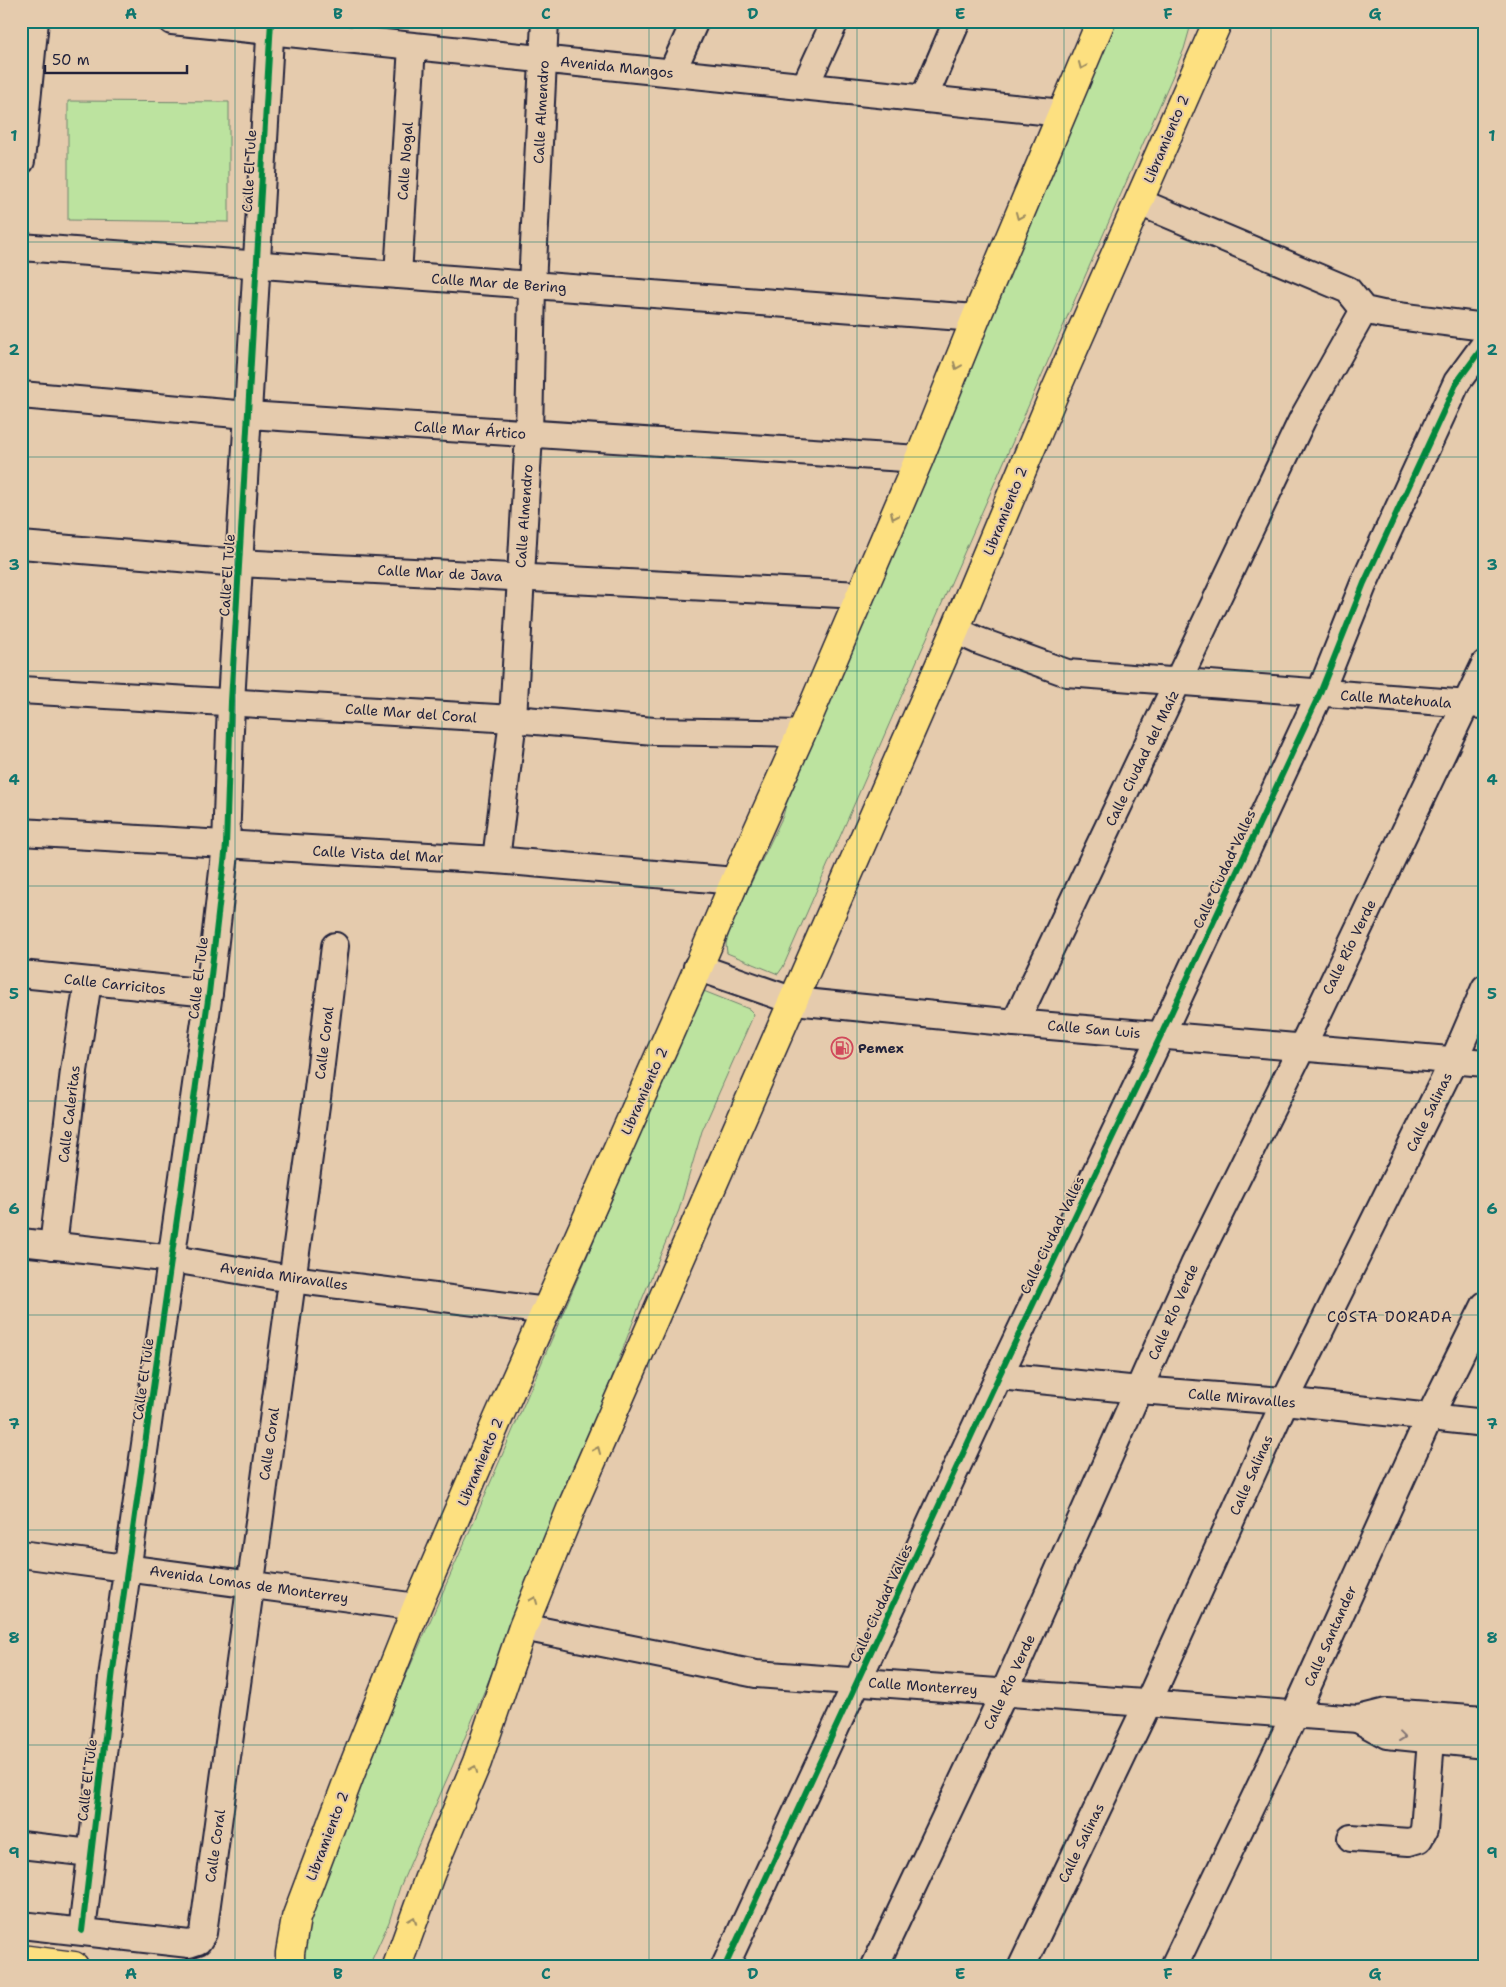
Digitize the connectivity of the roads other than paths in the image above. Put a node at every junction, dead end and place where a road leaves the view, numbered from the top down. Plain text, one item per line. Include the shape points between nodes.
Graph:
1 (35, 21) edge
2 (172, 21) edge
3 (546, 21) edge
4 (695, 21) edge
5 (835, 21) edge
6 (957, 21) edge
7 (1101, 21) edge
8 (1218, 21) edge
9 (271, 26) edge
10 (412, 46) junction
11 (543, 59) junction
12 (672, 72) junction
13 (805, 86) junction
14 (924, 98) junction
15 (1062, 112) junction
16 (21, 161) edge
17 (1139, 202) junction
18 (21, 247) edge
19 (256, 265) junction
20 (398, 275) junction
21 (532, 286) junction
22 (1364, 310) junction
23 (976, 318) junction
24 (1485, 327) edge
25 (1485, 344) edge
26 (21, 395) edge
27 (248, 415) junction
28 (529, 434) junction
29 (919, 459) junction
30 (21, 545) edge
31 (240, 563) junction
32 (520, 577) junction
33 (860, 595) junction
34 (956, 630) junction
35 (1485, 664) edge
36 (1178, 683) junction
37 (21, 690) edge
38 (1320, 693) junction
39 (231, 702) junction
40 (1475, 705) edge
41 (513, 719) junction
42 (801, 734) junction
43 (21, 832) edge
44 (226, 845) junction
45 (496, 860) junction
46 (735, 881) junction
47 (335, 946) dead end
48 (697, 967) junction
49 (21, 974) edge
50 (88, 982) junction
51 (1485, 988) edge
52 (209, 993) junction
53 (794, 1001) junction
54 (1015, 1023) junction
55 (1161, 1035) junction
56 (1302, 1047) junction
57 (1454, 1060) junction
58 (1485, 1062) edge
59 (21, 1242) edge
60 (53, 1246) junction
61 (172, 1259) junction
62 (292, 1279) junction
63 (1485, 1305) edge
64 (547, 1311) junction
65 (998, 1376) junction
66 (1139, 1390) junction
67 (1285, 1401) junction
68 (1429, 1418) junction
69 (1485, 1423) edge
70 (21, 1554) edge
71 (128, 1568) junction
72 (250, 1586) junction
73 (417, 1607) junction
74 (523, 1627) junction
75 (858, 1681) junction
76 (1004, 1693) junction
77 (1148, 1703) junction
78 (1295, 1714) junction
79 (1358, 1719) junction
80 (1485, 1719) edge
81 (1431, 1740) junction
82 (1485, 1745) edge
83 (1351, 1838) dead end
84 (21, 1845) edge
85 (91, 1853) junction
86 (21, 1925) edge
87 (82, 1932) junction
88 (21, 1959) edge
89 (74, 1966) edge
90 (290, 1966) edge
91 (396, 1966) edge
92 (725, 1966) edge
93 (875, 1966) edge
94 (1022, 1966) edge
95 (1174, 1966) edge

1 - 16 street
2 - 9 street, Avenida Mangos
3 - 11 street, Calle Almendro
4 - 12 street
5 - 13 street
6 - 14 street
7 -> 15 main road, Libramiento 2
8 - 17 main road, Libramiento 2
9 - 10 street, Avenida Mangos
9 - 19 street, Calle El Tule
10 - 11 street, Avenida Mangos
10 - 20 street, Calle Nogal
11 - 12 street, Avenida Mangos
11 - 21 street, Calle Almendro
12 - 13 street, Avenida Mangos
13 - 14 street, Avenida Mangos
14 - 15 street, Avenida Mangos
15 -> 23 main road, Libramiento 2
17 - 22 street via 1348,290
17 - 34 main road, Libramiento 2 via 1053,396
18 - 19 street, Calle Mar de Bering
19 - 20 street, Calle Mar de Bering
19 - 27 street, Calle El Tule
20 - 21 street, Calle Mar de Bering
21 - 23 street, Calle Mar de Bering
21 - 28 street, Calle Almendro
22 - 24 street
22 - 36 street, Calle Ciudad del Maíz via 1302,420
23 -> 29 main road, Libramiento 2
25 - 38 street, Calle Ciudad Valles via 1457,382 1364,583
26 - 27 street, Calle Mar Ártico
27 - 28 street, Calle Mar Ártico
27 - 31 street, Calle El Tule
28 - 29 street, Calle Mar Ártico
28 - 32 street, Calle Almendro
29 -> 33 main road, Libramiento 2
30 - 31 street, Calle Mar de Java
31 - 32 street, Calle Mar de Java
31 - 39 street, Calle El Tule
32 - 33 street, Calle Mar de Java
32 - 41 street, Calle Almendro
33 - 42 main road, Libramiento 2
34 - 36 street, Calle Matehuala via 1067,673
34 - 53 main road, Libramiento 2
35 - 40 street, Calle Río Verde
36 - 38 street, Calle Matehuala
36 - 54 street, Calle Ciudad del Maíz
37 - 39 street, Calle Mar del Coral
38 - 40 street, Calle Matehuala
38 - 55 street, Calle Ciudad Valles
39 - 41 street, Calle Mar del Coral
39 - 44 street, Calle El Tule
40 - 56 street, Calle Río Verde
41 - 42 street, Calle Mar del Coral via 654,731
41 - 45 street, Calle Almendro
42 - 46 main road, Libramiento 2
43 - 44 street, Calle Vista del Mar
44 - 45 street, Calle Vista del Mar
44 - 52 street, Calle El Tule
45 - 46 street, Calle Vista del Mar
46 - 48 main road, Libramiento 2
47 - 62 street, Calle Coral
48 - 53 street
48 - 64 main road, Libramiento 2
49 - 50 street, Calle Carricitos
50 - 52 street, Calle Carricitos
50 - 60 street, Calle Caleritas
51 - 57 street, Calle Salinas
52 - 61 street, Calle El Tule
53 - 54 street, Calle San Luis
74 -> 53 main road, Libramiento 2 via 579,1491
54 - 55 street, Calle San Luis
55 - 56 street, Calle San Luis
55 - 65 street, Calle Ciudad Valles
56 - 57 street, Calle San Luis
56 - 66 street, Calle Río Verde via 1194,1265
57 - 58 street, Calle San Luis
57 - 67 street, Calle Salinas
59 - 60 street, Avenida Miravalles
60 - 61 street, Avenida Miravalles
61 - 62 street, Avenida Miravalles
61 - 71 street, Calle El Tule
62 - 64 street, Avenida Miravalles
62 - 72 street, Calle Coral
63 - 68 street, Calle Santander
64 - 73 main road, Libramiento 2
65 - 66 street, Calle Miravalles
65 - 75 street, Calle Ciudad Valles
66 - 67 street, Calle Miravalles
66 - 76 street, Calle Río Verde
67 - 68 street, Calle Miravalles
67 - 77 street, Calle Salinas
68 - 69 street, Calle Miravalles
68 - 78 street, Calle Santander
70 - 71 street, Avenida Lomas de Monterrey
71 - 72 street, Avenida Lomas de Monterrey
71 - 85 street, Calle El Tule
72 - 73 street, Avenida Lomas de Monterrey
72 - 87 street, Calle Coral via 203,1933 198,1941 189,1944
73 - 90 main road, Libramiento 2 via 296,1918
74 - 75 street, Calle Monterrey via 756,1674
91 -> 74 main road, Libramiento 2 via 477,1762
75 - 76 street, Calle Monterrey
75 - 92 street, Calle Ciudad Valles
76 - 77 street, Calle Monterrey
76 - 93 street, Calle Río Verde
77 - 78 street, Calle Monterrey
77 - 94 street, Calle Salinas
78 - 79 street, Calle Monterrey
78 - 95 street, Calle Santander
79 - 80 street, Calle Monterrey via 1386,1712
79 -> 81 street, Calle Monterrey via 1387,1735
81 - 82 street, Calle Monterrey
81 - 83 street via 1424,1830 1419,1839 1409,1842
84 - 85 street
85 - 87 street, Calle El Tule
86 - 87 street
88 - 89 main road

